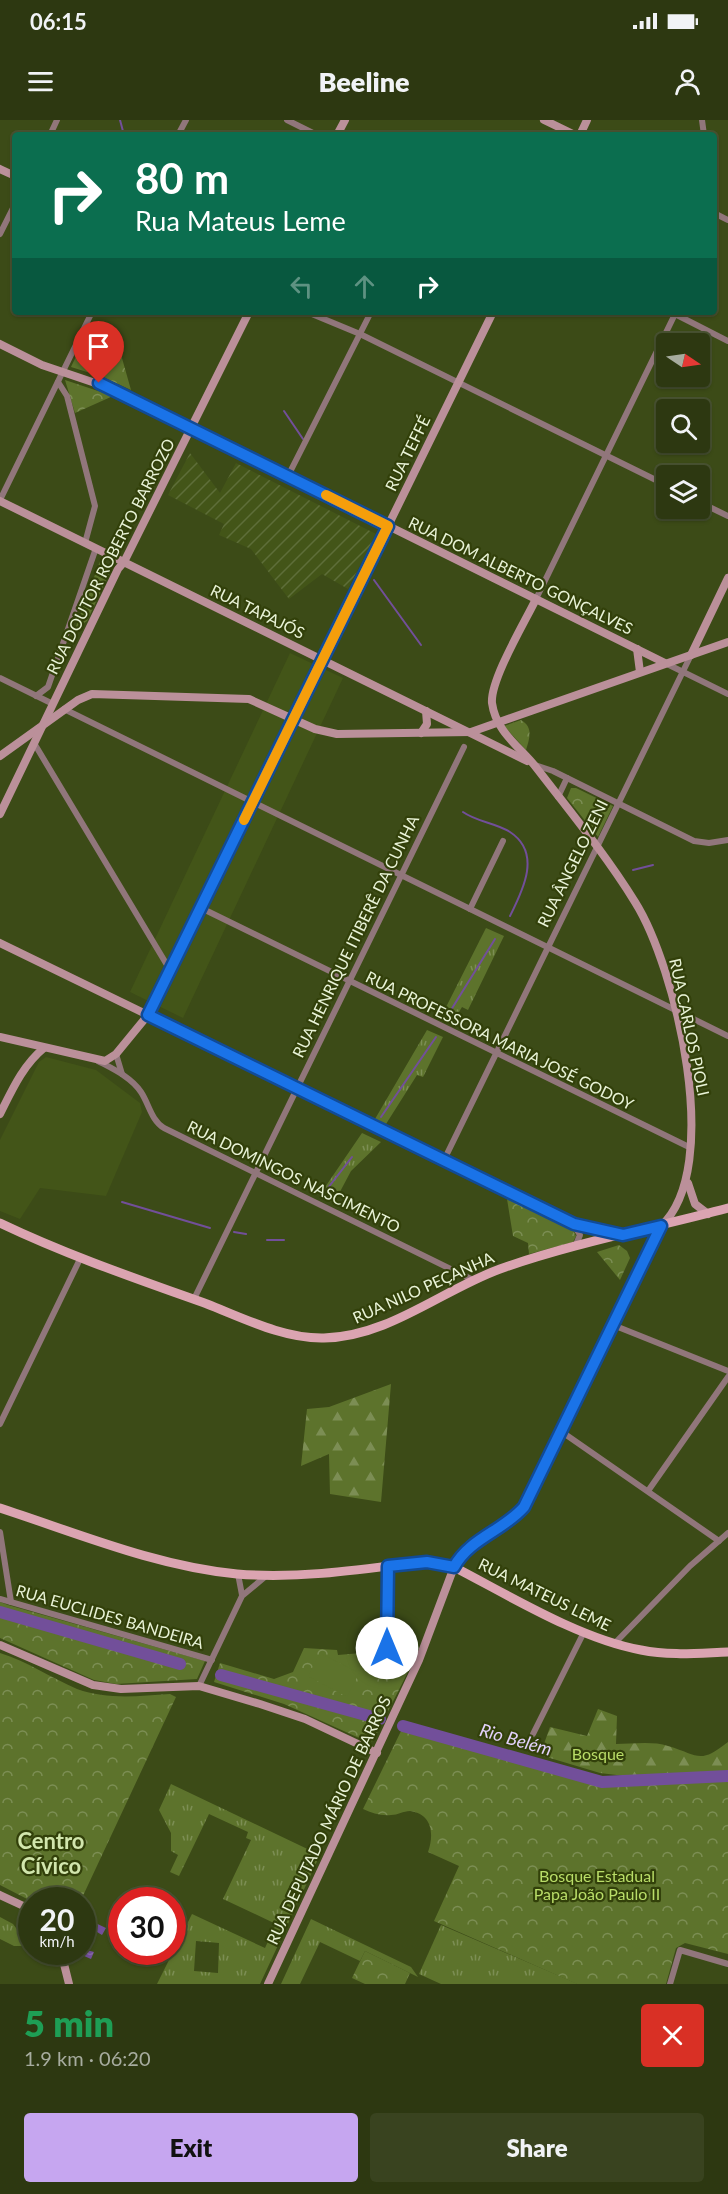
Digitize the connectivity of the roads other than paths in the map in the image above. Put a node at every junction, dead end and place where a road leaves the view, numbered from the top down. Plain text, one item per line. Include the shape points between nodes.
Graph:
1 (287, 120) edge
2 (544, 120) edge
3 (311, 132) edge
4 (568, 132) edge
5 (12, 210) edge
6 (0, 234) edge
7 (91, 315) edge
8 (248, 315) edge
9 (314, 315) edge
10 (369, 315) edge
11 (492, 315) edge
12 (673, 315) edge
13 (678, 315) edge
14 (360, 334) junction
15 (728, 340) edge
16 (0, 344) edge
17 (63, 372) junction
18 (58, 382) junction
19 (458, 383) junction
20 (191, 428) junction
21 (606, 456) junction
22 (288, 476) junction
23 (656, 480) edge
24 (0, 501) edge
25 (710, 507) edge
26 (728, 516) edge
27 (388, 526) junction
28 (85, 543) junction
29 (96, 548) junction
30 (124, 562) junction
31 (728, 578) edge
32 (536, 599) junction
33 (728, 642) edge
34 (637, 650) junction
35 (691, 655) junction
36 (323, 659) junction
37 (665, 663) junction
38 (640, 672) junction
39 (682, 672) junction
40 (0, 678) edge
41 (59, 691) junction
42 (728, 694) edge
43 (36, 696) junction
44 (53, 704) junction
45 (64, 710) junction
46 (426, 711) junction
47 (293, 720) junction
48 (499, 723) junction
49 (41, 728) junction
50 (471, 732) junction
51 (421, 733) junction
52 (23, 741) junction
53 (34, 743) junction
54 (464, 747) dead end
55 (0, 756) edge
56 (534, 765) junction
57 (567, 777) junction
58 (558, 798) junction
59 (253, 802) junction
60 (618, 803) junction
61 (0, 814) edge
62 (728, 840) edge
63 (503, 841) dead end
64 (596, 848) junction
65 (401, 875) junction
66 (201, 908) junction
67 (470, 909) junction
68 (0, 943) edge
69 (548, 947) junction
70 (170, 970) junction
71 (349, 981) junction
72 (674, 1009) junction
73 (148, 1015) junction
74 (728, 1036) edge
75 (0, 1037) edge
76 (27, 1044) junction
77 (44, 1048) junction
78 (496, 1053) junction
79 (116, 1054) junction
80 (97, 1061) junction
81 (123, 1075) junction
82 (17, 1080) junction
83 (297, 1088) junction
84 (0, 1114) edge
85 (691, 1148) junction
86 (444, 1160) junction
87 (255, 1174) junction
88 (687, 1179) junction
89 (728, 1208) edge
90 (708, 1214) junction
91 (0, 1223) edge
92 (574, 1224) junction
93 (661, 1226) junction
94 (623, 1235) junction
95 (574, 1248) junction
96 (80, 1259) junction
97 (473, 1280) junction
98 (194, 1299) junction
99 (613, 1325) junction
100 (728, 1371) edge
101 (728, 1377) edge
102 (0, 1424) edge
103 (562, 1432) junction
104 (648, 1491) junction
105 (0, 1508) edge
106 (0, 1532) edge
107 (728, 1533) edge
108 (719, 1541) junction
109 (388, 1566) junction
110 (454, 1567) junction
111 (238, 1574) junction
112 (267, 1575) junction
113 (242, 1596) junction
114 (0, 1599) edge
115 (11, 1602) junction
116 (584, 1632) junction
117 (614, 1644) junction
118 (0, 1645) edge
119 (387, 1648) dead end
120 (728, 1652) edge
121 (212, 1660) junction
122 (199, 1686) junction
123 (533, 1734) dead end
124 (377, 1753) junction
125 (0, 1895) edge
126 (18, 1903) edge
127 (728, 1964) edge
128 (64, 1965) edge
129 (69, 1984) edge
130 (268, 1984) edge
131 (670, 1984) edge

1 - 3 street
2 - 4 main road
5 - 6 street
7 - 17 street
8 - 20 main road, RUA DOUTOR ROBERTO BARROZO
9 - 14 street
10 - 14 street
11 - 19 main road, RUA TEFFÉ
12 - 21 street
13 - 15 street
14 - 19 street
14 - 22 street
16 - 17 main road, RUA DOM ALBERTO GONÇALVES
17 - 18 street
17 - 20 main road, RUA DOM ALBERTO GONÇALVES via 110,388
18 - 24 street
18 - 28 street via 67,396 95,506
19 - 21 street
19 - 27 main road, RUA TEFFÉ
20 - 22 main road, RUA DOM ALBERTO GONÇALVES
20 - 30 main road, RUA DOUTOR ROBERTO BARROZO
21 - 23 street
21 - 32 street
22 - 27 main road, RUA DOM ALBERTO GONÇALVES
24 - 28 main road, RUA TAPAJÓS
25 - 26 street
27 - 32 main road, RUA DOM ALBERTO GONÇALVES
27 - 36 main road, RUA TEFFÉ
28 - 29 main road, RUA TAPAJÓS
29 - 30 main road, RUA TAPAJÓS
29 - 43 street via 48,687
30 - 36 main road, RUA TAPAJÓS
30 - 41 main road, RUA DOUTOR ROBERTO BARROZO
31 - 35 main road, RUA ÂNGELO ZENI
32 - 34 main road, RUA DOM ALBERTO GONÇALVES
32 - 48 main road via 496,680 492,703
33 - 35 main road
34 - 37 main road, RUA DOM ALBERTO GONÇALVES
34 - 38 main road, RUA DOM ALBERTO GONÇALVES
35 - 37 main road
35 - 39 street, RUA ÂNGELO ZENI
36 - 46 main road, RUA TAPAJÓS
36 - 47 main road, RUA TEFFÉ
37 - 38 main road
37 - 39 street, RUA DOM ALBERTO GONÇALVES
38 - 48 main road
39 - 42 street, RUA DOM ALBERTO GONÇALVES
39 - 60 street, RUA ÂNGELO ZENI
40 - 43 street
41 - 44 main road, RUA DOUTOR ROBERTO BARROZO
41 - 45 main road
43 - 44 street
44 - 49 main road, RUA DOUTOR ROBERTO BARROZO
45 - 47 main road via 93,694 233,698 255,701
45 - 49 main road
45 - 59 street
46 - 50 main road, RUA TAPAJÓS
46 - 51 main road via 427,724
47 - 51 main road via 337,734
47 - 59 main road, RUA TEFFÉ
48 - 50 main road
48 - 56 main road, RUA CARLOS PIOLI via 510,741
49 - 52 main road
49 - 53 main road, RUA DOUTOR ROBERTO BARROZO
50 - 51 main road
50 - 56 main road, RUA TAPAJÓS
52 - 53 main road
52 - 55 main road
53 - 61 main road, RUA DOUTOR ROBERTO BARROZO
53 - 70 street
54 - 65 street, RUA HENRIQUE ITIBERÊ DA CUNHA
56 - 57 street, RUA TAPAJÓS
56 - 58 main road, RUA CARLOS PIOLI
57 - 58 street
57 - 60 street, RUA TAPAJÓS
58 - 64 main road, RUA CARLOS PIOLI
59 - 65 street
59 - 66 main road, RUA TEFFÉ
60 - 62 street, RUA TAPAJÓS via 694,841
60 - 64 street, RUA ÂNGELO ZENI
63 - 67 street
64 - 69 street, RUA ÂNGELO ZENI
64 - 72 main road, RUA CARLOS PIOLI via 642,914 661,959
65 - 67 street
65 - 71 street, RUA HENRIQUE ITIBERÊ DA CUNHA
66 - 70 main road, RUA TEFFÉ
66 - 71 street, RUA PROFESSORA MARIA JOSÉ GODOY
67 - 69 street
68 - 73 main road
69 - 72 street
69 - 78 street, RUA ÂNGELO ZENI
70 - 73 main road, RUA TEFFÉ
71 - 78 street, RUA PROFESSORA MARIA JOSÉ GODOY
71 - 83 street, RUA HENRIQUE ITIBERÊ DA CUNHA
72 - 74 street
72 - 85 main road, RUA CARLOS PIOLI via 690,1087
73 - 79 main road, RUA TEFFÉ
73 - 83 street
75 - 76 main road, RUA DOMINGOS NASCIMENTO
76 - 77 main road, RUA DOMINGOS NASCIMENTO
76 - 82 main road via 29,1053
77 - 80 main road, RUA DOMINGOS NASCIMENTO
77 - 82 main road
78 - 85 street, RUA PROFESSORA MARIA JOSÉ GODOY
78 - 86 street, RUA ÂNGELO ZENI
79 - 80 main road
79 - 81 street, RUA DOMINGOS NASCIMENTO
80 - 81 street, RUA DOMINGOS NASCIMENTO
81 - 87 street, RUA DOMINGOS NASCIMENTO via 140,1090 159,1125
82 - 84 main road
83 - 86 street
83 - 87 street, RUA HENRIQUE ITIBERÊ DA CUNHA
85 - 88 main road, RUA CARLOS PIOLI
86 - 92 street
87 - 97 street, RUA DOMINGOS NASCIMENTO
87 - 98 street, RUA HENRIQUE ITIBERÊ DA CUNHA
88 - 90 main road via 692,1198
88 - 93 main road, RUA CARLOS PIOLI via 675,1211
89 - 90 main road, RUA NILO PEÇANHA
90 - 93 main road, RUA NILO PEÇANHA
91 - 96 main road, RUA NILO PEÇANHA
92 - 94 street
92 - 95 street via 580,1235
93 - 94 main road, RUA NILO PEÇANHA
93 - 99 main road, RUA CARLOS PIOLI
94 - 95 main road, RUA NILO PEÇANHA
95 - 97 main road, RUA NILO PEÇANHA
96 - 98 main road, RUA NILO PEÇANHA
96 - 102 street
97 - 98 main road, RUA NILO PEÇANHA via 373,1329 339,1337 287,1333
99 - 100 street
99 - 103 main road, RUA CARLOS PIOLI
101 - 104 street
103 - 104 street
103 - 110 main road, RUA CARLOS PIOLI via 524,1507 511,1520 469,1546
104 - 108 street
105 - 111 main road, RUA MATEUS LEME via 155,1558
106 - 115 street
107 - 108 street
108 - 117 street
109 - 110 main road, RUA MATEUS LEME via 427,1562
109 - 112 main road, RUA MATEUS LEME via 318,1575
109 - 119 street
110 - 116 main road, RUA MATEUS LEME
110 - 124 main road, RUA DEPUTADO MÁRIO DE BARROS via 424,1648
111 - 112 main road, RUA MATEUS LEME
111 - 113 street
112 - 113 street
113 - 121 street
114 - 115 street, RUA EUCLIDES BANDEIRA
115 - 121 street, RUA EUCLIDES BANDEIRA
116 - 117 main road, RUA MATEUS LEME
116 - 123 street
117 - 120 main road, RUA MATEUS LEME via 652,1652
118 - 122 main road via 74,1679 102,1687
121 - 122 street
122 - 124 main road via 289,1713
124 - 130 main road, RUA DEPUTADO MÁRIO DE BARROS
125 - 126 main road
127 - 131 street via 680,1950
128 - 129 main road

